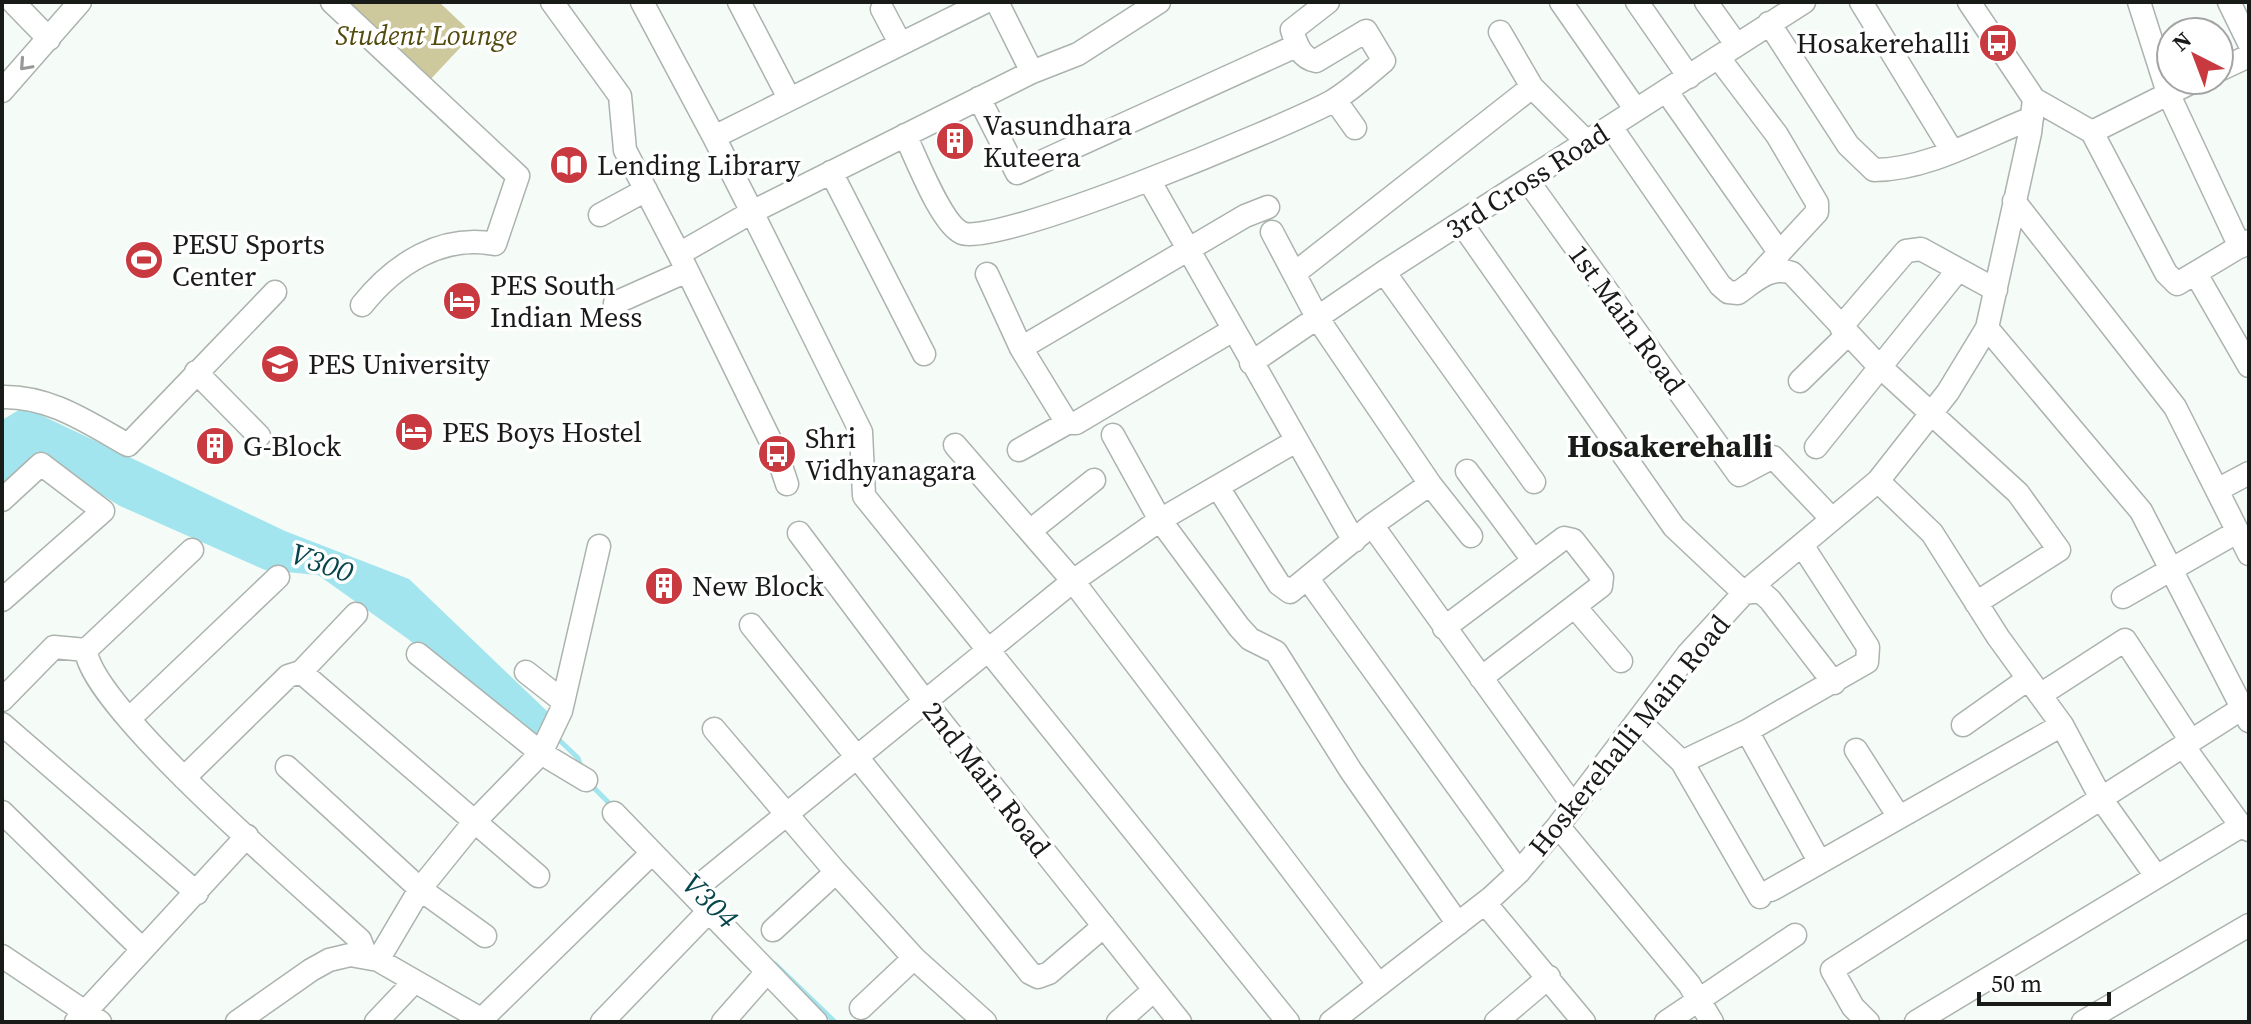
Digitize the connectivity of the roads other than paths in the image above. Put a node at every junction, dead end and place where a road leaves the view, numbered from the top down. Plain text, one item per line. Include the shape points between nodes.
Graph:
1 (13, 2) edge
2 (80, 2) edge
3 (332, 2) edge
4 (552, 2) edge
5 (642, 2) edge
6 (739, 2) edge
7 (985, 2) edge
8 (997, 2) edge
9 (1159, 2) edge
10 (1328, 2) edge
11 (1561, 2) edge
12 (1637, 2) edge
13 (1706, 2) edge
14 (1804, 2) edge
15 (1861, 2) edge
16 (1969, 2) edge
17 (2139, 2) edge
18 (2229, 2) edge
19 (882, 9) dead end
20 (1769, 23) junction
21 (1500, 32) dead end
22 (49, 39) junction
23 (900, 43) junction
24 (2249, 43) edge
25 (1296, 46) junction
26 (1727, 51) junction
27 (2155, 52) edge
28 (1032, 72) junction
29 (1689, 77) junction
30 (1532, 87) junction
31 (2, 91) edge
32 (1667, 92) junction
33 (2162, 96) edge
34 (2170, 96) edge
35 (789, 98) junction
36 (979, 98) junction
37 (1335, 100) junction
38 (2033, 108) junction
39 (1636, 110) junction
40 (1611, 127) junction
41 (1355, 128) dead end
42 (2092, 132) junction
43 (905, 135) junction
44 (714, 137) junction
45 (1586, 141) junction
46 (1952, 151) junction
47 (831, 172) junction
48 (1149, 180) junction
49 (1528, 181) junction
50 (646, 190) junction
51 (2014, 201) junction
52 (1268, 207) dead end
53 (752, 212) junction
54 (600, 215) dead end
55 (1462, 224) junction
56 (1272, 232) dead end
57 (2245, 244) edge
58 (1188, 250) junction
59 (1779, 252) junction
60 (683, 262) junction
61 (1958, 270) junction
62 (1384, 272) junction
63 (1295, 273) junction
64 (987, 274) dead end
65 (2196, 274) junction
66 (1757, 277) junction
67 (1996, 290) junction
68 (275, 292) dead end
69 (615, 303) dead end
70 (362, 305) dead end
71 (1318, 319) junction
72 (1987, 328) junction
73 (1233, 330) junction
74 (1844, 330) junction
75 (1021, 348) junction
76 (924, 354) dead end
77 (1251, 363) junction
78 (1880, 366) junction
79 (2249, 366) edge
80 (196, 372) junction
81 (1800, 381) dead end
82 (2, 397) edge
83 (1932, 412) junction
84 (1067, 423) junction
85 (1113, 435) dead end
86 (259, 436) dead end
87 (1296, 441) junction
88 (955, 445) dead end
89 (1816, 447) dead end
90 (1019, 450) dead end
91 (1467, 471) dead end
92 (2249, 473) edge
93 (1094, 480) dead end
94 (1878, 481) junction
95 (1534, 482) dead end
96 (787, 484) dead end
97 (1430, 484) junction
98 (1219, 489) junction
99 (2219, 489) junction
100 (2, 500) edge
101 (1831, 518) junction
102 (1160, 520) junction
103 (1372, 525) junction
104 (1030, 531) junction
105 (2237, 532) junction
106 (799, 533) dead end
107 (1471, 536) dead end
108 (1354, 541) junction
109 (1802, 545) junction
110 (599, 546) dead end
111 (192, 550) dead end
112 (2249, 554) edge
113 (1533, 560) junction
114 (2172, 570) junction
115 (278, 577) dead end
116 (1308, 579) junction
117 (1073, 581) junction
118 (1744, 593) junction
119 (2123, 597) dead end
120 (2, 600) edge
121 (1976, 603) junction
122 (1575, 607) junction
123 (356, 614) dead end
124 (751, 625) dead end
125 (1444, 628) junction
126 (986, 649) junction
127 (86, 650) junction
128 (418, 654) dead end
129 (1621, 661) dead end
130 (301, 672) junction
131 (526, 672) dead end
132 (1481, 678) junction
133 (1834, 683) junction
134 (2034, 687) junction
135 (2, 700) edge
136 (924, 700) junction
137 (562, 706) junction
138 (2247, 711) edge
139 (129, 719) junction
140 (1639, 721) junction
141 (2, 724) edge
142 (1963, 725) dead end
143 (2062, 725) junction
144 (714, 729) dead end
145 (1747, 731) junction
146 (2188, 744) junction
147 (1856, 750) dead end
148 (541, 753) junction
149 (857, 759) junction
150 (1682, 762) junction
151 (287, 767) dead end
152 (184, 778) junction
153 (586, 780) dead end
154 (2102, 800) junction
155 (1572, 804) junction
156 (2, 812) edge
157 (614, 813) dead end
158 (788, 814) junction
159 (1899, 817) junction
160 (475, 821) junction
161 (1558, 826) junction
162 (2245, 828) edge
163 (247, 836) junction
164 (652, 853) junction
165 (1819, 861) junction
166 (836, 872) junction
167 (1519, 872) junction
168 (538, 876) dead end
169 (2156, 876) junction
170 (706, 880) dead end
171 (420, 889) junction
172 (197, 893) junction
173 (1485, 903) junction
174 (708, 912) junction
175 (1458, 924) junction
176 (2249, 925) edge
177 (1104, 926) junction
178 (773, 930) dead end
179 (1795, 935) dead end
180 (485, 936) dead end
181 (142, 949) junction
182 (914, 958) junction
183 (372, 959) junction
184 (7, 969) edge
185 (767, 972) junction
186 (1549, 977) junction
187 (413, 983) junction
188 (1379, 985) junction
189 (1154, 990) junction
190 (1697, 999) junction
191 (861, 1008) dead end
192 (86, 1019) edge
193 (1857, 1019) edge
194 (484, 1021) edge
195 (237, 1022) edge
196 (376, 1022) edge
197 (602, 1022) edge
198 (723, 1022) edge
199 (816, 1022) edge
200 (985, 1022) edge
201 (1118, 1022) edge
202 (1180, 1022) edge
203 (1288, 1022) edge
204 (1331, 1022) edge
205 (1496, 1022) edge
206 (1584, 1022) edge
207 (1666, 1022) edge
208 (1712, 1022) edge
209 (1916, 1022) edge
210 (2083, 1022) edge

1 - 22 street
2 - 22 street
3 - 70 street via 518,176 495,244 467,241 437,247 407,262
4 - 50 street via 620,96 625,150
5 - 44 street
6 - 35 street
7 - 23 street
8 - 28 street
9 - 28 street via 1078,54
10 - 25 street via 1292,30
11 - 39 street
12 - 29 street
13 - 26 street
14 - 20 street, 3rd Cross Road
15 - 46 street
16 - 38 street
17 - 27 street
18 - 24 street
19 - 23 street
20 - 26 street, 3rd Cross Road
20 - 46 street via 1848,145 1874,170 1894,170
21 - 30 street
22 -> 31 street
23 - 35 street
25 - 36 street via 1017,173
25 - 37 street via 1316,61 1366,31 1390,68
26 - 29 street, 3rd Cross Road
26 - 59 street via 1817,203 1817,212
28 - 36 street
29 - 32 street, 3rd Cross Road
30 - 45 street
30 - 63 street
32 - 39 street, 3rd Cross Road
32 - 59 street
33 - 42 street
34 - 57 street
35 - 44 street
36 - 43 street
37 - 41 street
37 - 48 street
38 - 42 street
38 - 46 street
38 - 51 street, Hoskerehalli Main Road
39 - 40 street, 3rd Cross Road
40 - 45 street, 3rd Cross Road
40 - 66 street via 1720,285 1738,293
42 - 65 street via 2166,273 2177,284
43 - 47 street
43 - 48 street via 947,220 962,233 980,236
44 - 53 street
45 - 49 street, 3rd Cross Road
47 - 53 street
47 - 76 street
48 - 58 street
49 - 55 street, 3rd Cross Road
49 - 101 street, 1st Main Road via 1739,475 1773,457
50 - 54 street
50 - 60 street
51 - 67 street, Hoskerehalli Main Road
51 - 99 street via 2175,407
52 - 58 street
53 - 60 street
53 - 126 street via 861,432 864,496
55 - 62 street, 3rd Cross Road
55 - 118 street via 1674,527
56 - 63 street
57 - 65 street
58 - 73 street
58 - 75 street
59 - 66 street
60 - 69 street
60 - 96 street
61 - 67 street
61 - 74 street via 1921,249 1906,251
61 - 78 street
62 - 71 street, 3rd Cross Road
62 - 95 street
63 - 71 street
64 - 75 street
65 - 79 street
66 - 74 street via 1782,269 1792,273
67 - 72 street, Hoskerehalli Main Road
68 - 80 street
71 - 77 street, 3rd Cross Road
71 - 97 street
72 - 83 street, Hoskerehalli Main Road
72 - 114 street via 2141,511
73 - 77 street
73 - 84 street via 1076,423
74 - 78 street
74 - 81 street
75 - 84 street
77 - 87 street
78 - 83 street
78 - 89 street
80 - 82 street via 128,445 58,406
80 - 86 street
83 - 94 street, Hoskerehalli Main Road
83 - 121 street via 2018,493 2059,550
84 - 90 street
85 - 102 street
87 - 98 street
87 - 108 street
88 - 104 street
91 - 113 street
92 - 99 street
93 - 104 street
94 - 101 street, Hoskerehalli Main Road
94 - 121 street via 1932,533
97 - 103 street
97 - 107 street
98 - 102 street
98 - 116 street via 1285,591
99 - 105 street
100 - 120 street via 41,464 103,511
101 - 109 street, Hoskerehalli Main Road
102 - 117 street
102 - 175 street via 1239,627 1276,652
103 - 108 street
103 - 125 street
104 - 117 street
105 - 112 street
105 - 114 street
106 - 136 street, 2nd Main Road
108 - 116 street
109 - 118 street, Hoskerehalli Main Road
109 - 133 street via 1868,647 1867,662
110 - 137 street
111 - 127 street
113 - 122 street via 1560,540 1573,540 1603,581
113 - 125 street
114 - 119 street
114 - 138 street
115 - 139 street
116 - 167 street
117 - 126 street
117 - 188 street
118 - 133 street via 1760,591 1770,600
118 - 140 street, Hoskerehalli Main Road via 1688,654
121 - 134 street
122 - 129 street
122 - 132 street
123 - 130 street
124 - 149 street
125 - 132 street
126 - 136 street
126 - 203 street
127 - 135 street via 54,647
127 - 139 street via 87,665
128 - 148 street
130 - 152 street via 288,676
130 - 160 street
131 - 137 street
132 - 155 street
133 - 145 street
134 - 142 street
134 - 143 street
134 - 146 street via 2125,640
136 - 149 street
136 - 177 street, 2nd Main Road
137 - 148 street
138 - 146 street
139 - 152 street
140 - 150 street
140 - 155 street, Hoskerehalli Main Road
141 - 172 street
143 - 154 street
143 - 159 street
144 - 158 street
145 - 150 street
145 - 165 street
146 - 154 street
146 - 162 street
147 - 159 street
148 - 153 street
148 - 160 street
149 - 158 street
149 - 177 street via 1030,973 1049,973
150 - 165 street via 1766,893
151 - 171 street
152 - 163 street
154 - 169 street
154 - 193 street via 1832,970
155 - 161 street, Hoskerehalli Main Road
156 - 181 street
157 - 164 street
158 - 166 street
158 - 170 street
159 - 165 street
160 - 168 street
160 - 171 street
161 - 167 street, Hoskerehalli Main Road
161 - 190 street
162 - 169 street
163 - 172 street
163 - 183 street via 360,940
164 - 174 street
164 - 194 street
166 - 178 street
166 - 182 street
167 - 173 street, Hoskerehalli Main Road
169 - 209 street
171 - 180 street
171 - 183 street
172 - 181 street
173 - 175 street, Hoskerehalli Main Road
173 - 186 street
174 - 185 street
174 - 197 street
175 - 188 street, Hoskerehalli Main Road
176 - 210 street
177 - 189 street, 2nd Main Road
179 - 190 street
181 - 192 street
182 - 191 street
182 - 200 street
183 - 187 street
183 - 195 street via 350,955 329,960
184 - 192 street
185 - 198 street
185 - 199 street
186 - 205 street
186 - 206 street
187 - 194 street
187 - 196 street
188 - 204 street, Hoskerehalli Main Road
189 - 201 street
189 - 202 street, 2nd Main Road
190 - 207 street
190 - 208 street

